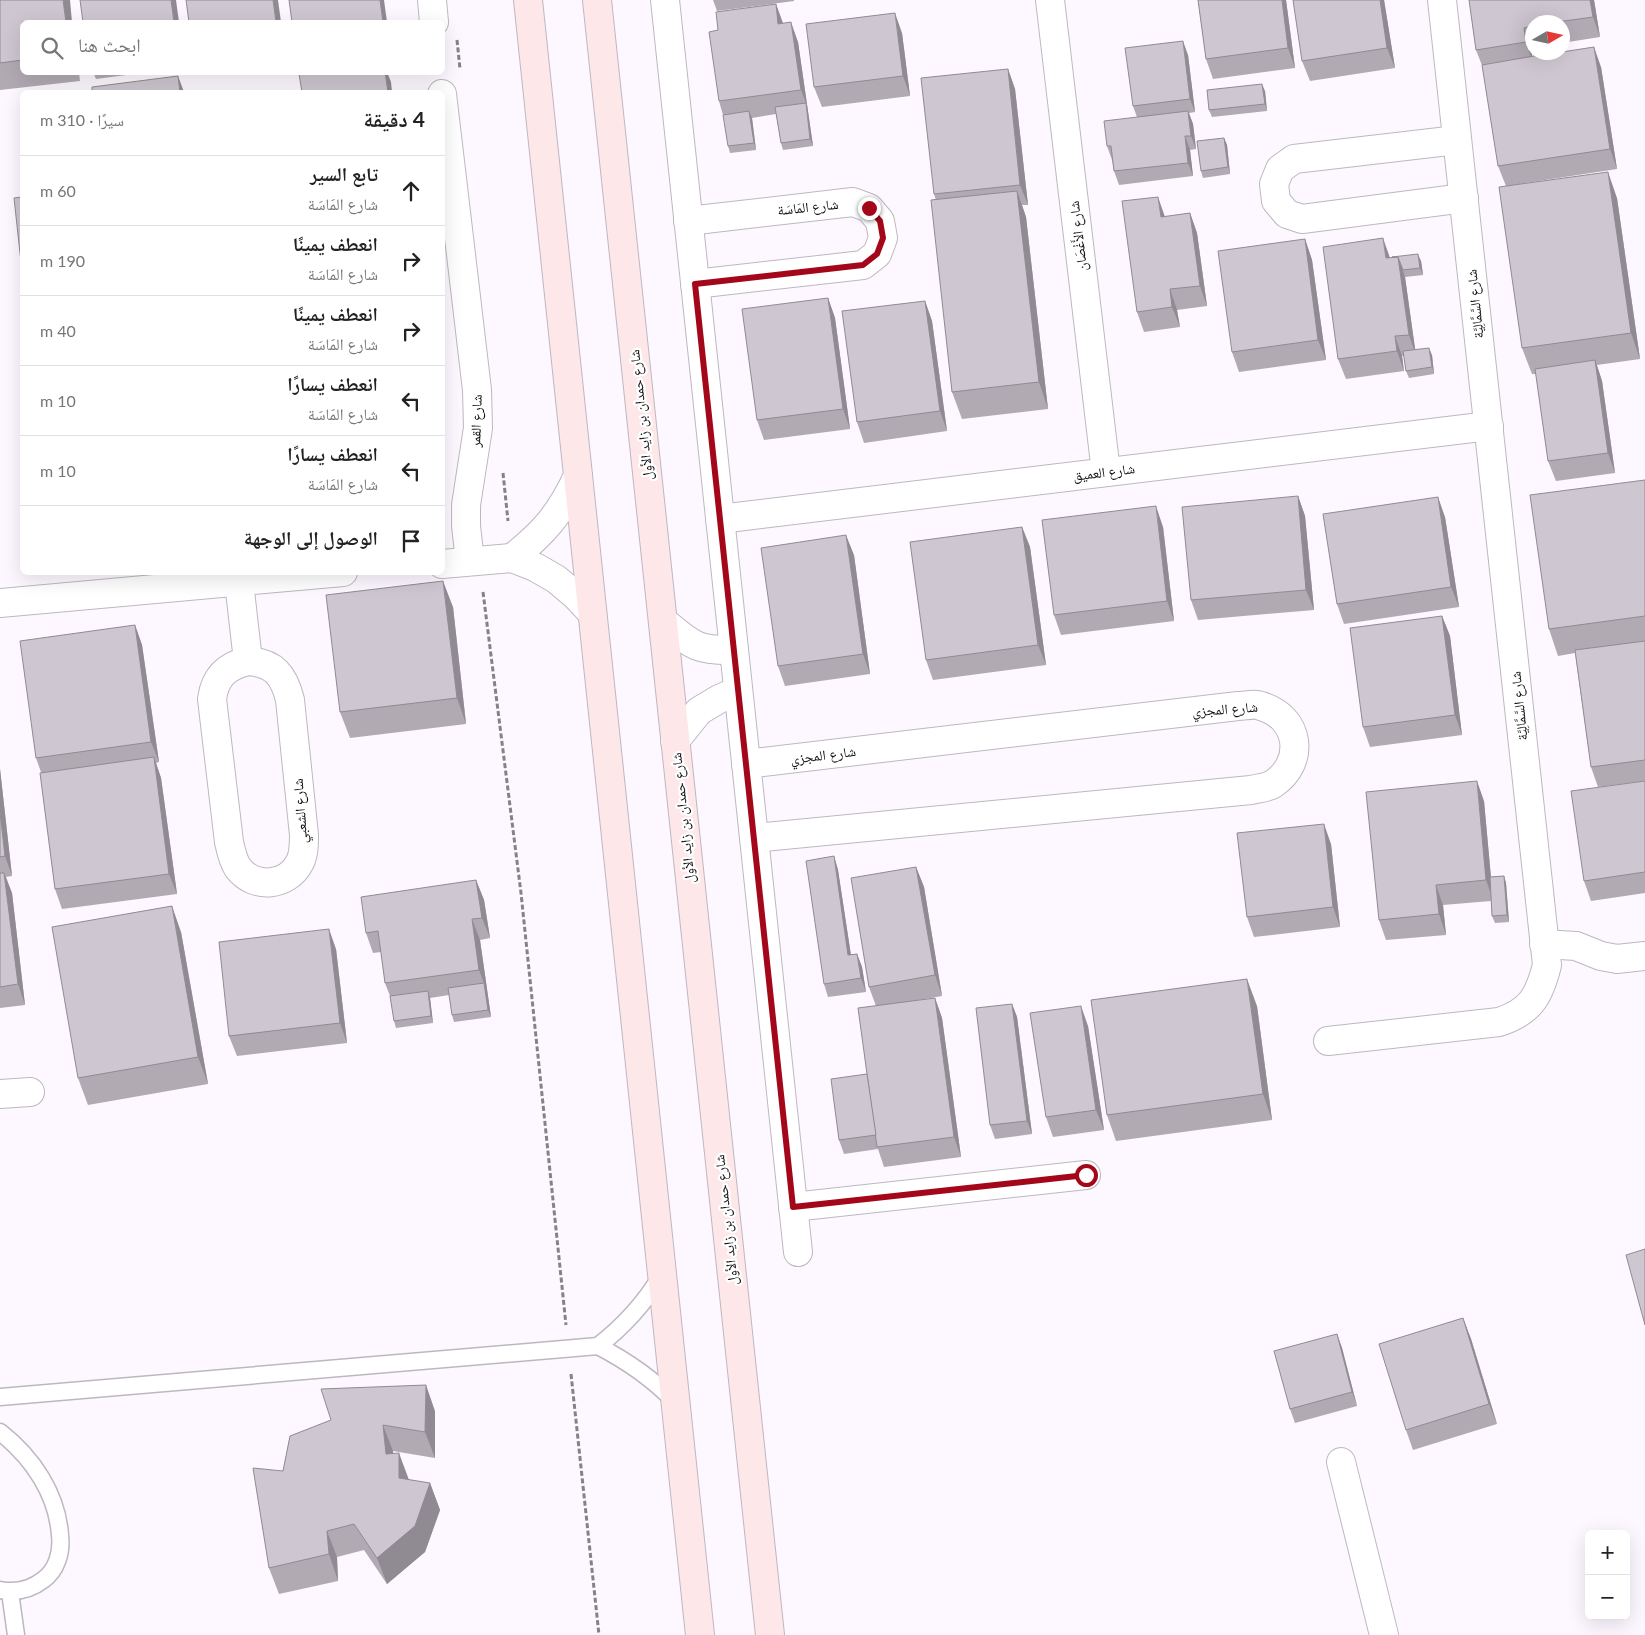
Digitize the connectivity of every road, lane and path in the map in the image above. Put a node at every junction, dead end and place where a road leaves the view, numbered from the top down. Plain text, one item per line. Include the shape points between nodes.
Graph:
1 (432, 0) edge
2 (528, 0) edge
3 (597, 0) edge
4 (665, 0) edge
5 (1050, 0) edge
6 (1442, 0) edge
7 (434, 20) edge
8 (457, 39) dead end
9 (446, 84) edge
10 (1457, 140) junction
11 (1464, 198) junction
12 (688, 221) junction
13 (453, 282) edge
14 (695, 284) junction
15 (1489, 426) junction
16 (503, 470) dead end
17 (1106, 472) junction
18 (578, 476) junction
19 (720, 519) junction
20 (512, 558) junction
21 (470, 561) junction
22 (445, 564) edge
23 (312, 575) edge
24 (239, 582) junction
25 (490, 590) dead end
26 (0, 602) edge
27 (592, 613) junction
28 (663, 621) junction
29 (734, 650) junction
30 (248, 661) junction
31 (738, 691) junction
32 (675, 741) junction
33 (746, 764) junction
34 (754, 838) junction
35 (1544, 944) junction
36 (1645, 956) edge
37 (1328, 1041) dead end
38 (30, 1092) dead end
39 (0, 1094) edge
40 (1086, 1175) dead end
41 (793, 1207) junction
42 (798, 1252) dead end
43 (662, 1274) junction
44 (598, 1346) junction
45 (569, 1349) junction
46 (0, 1397) edge
47 (676, 1403) junction
48 (0, 1432) edge
49 (1342, 1462) dead end
50 (5, 1591) edge
51 (16, 1635) edge
52 (599, 1635) edge
53 (700, 1635) edge
54 (770, 1635) edge
55 (1384, 1635) edge

1 - 7 street
2 - 18 main road
3 - 28 main road, شارع حمدان بن زايد الأول
4 - 12 street
5 - 17 street, شارع الأَغْصَان
6 - 10 street, شارع السَّمَّالِيَّة
8 - 9 path
9 - 13 street, شارع القمر
10 - 11 street, شارع السَّمَّالِيَّة
10 - 11 street via 1294,159 1280,169 1274,184 1276,200 1287,214 1302,219
11 - 15 street, شارع السَّمَّالِيَّة
12 - 14 street
12 - 14 street, شارع المَاسَة via 853,202 869,208 880,221 883,238 877,254 863,265
13 - 21 street, شارع القمر via 477,397 478,428 466,505
14 - 19 street
15 - 17 street, شارع العميق
15 - 35 street, شارع السَّمَّالِيَّة
16 - 20 path
17 - 19 street, شارع العميق
18 - 20 street via 552,522
18 - 27 main road
19 - 29 street
20 - 21 street
20 - 27 street via 556,579
21 - 22 street
23 - 24 street
24 - 26 street
24 - 30 street
25 - 45 path via 482,592 521,893
27 - 43 main road
28 - 29 street via 692,645 712,651
28 - 32 main road, شارع حمدان بن زايد الأول
29 - 31 street
30 - 30 street, شارع الشعبي via 227,669 219,678 212,699 232,856 247,877 271,883 284,880 294,872 304,848 290,700 287,687 272,667
31 - 32 street via 699,711
31 - 33 street
32 - 54 main road, شارع حمدان بن زايد الأول
33 - 34 street
33 - 34 street, شارع المجزي via 1260,705 1279,714 1292,730 1295,752 1288,772 1272,785 1251,790
34 - 41 street
35 - 36 street via 1576,946 1617,959
35 - 37 street, شارع السَّمَّالِيَّة via 1547,965 1542,986 1531,1003 1516,1016 1498,1022
38 - 39 street
40 - 41 street
41 - 42 street
43 - 44 lane via 634,1314
43 - 47 main road
44 - 45 lane
44 - 47 lane via 640,1370
45 - 46 lane
45 - 52 path
47 - 53 main road
48 - 50 lane via 15,1445 49,1490 59,1522 61,1544 54,1569 46,1578 23,1591
49 - 55 street
50 - 51 lane

